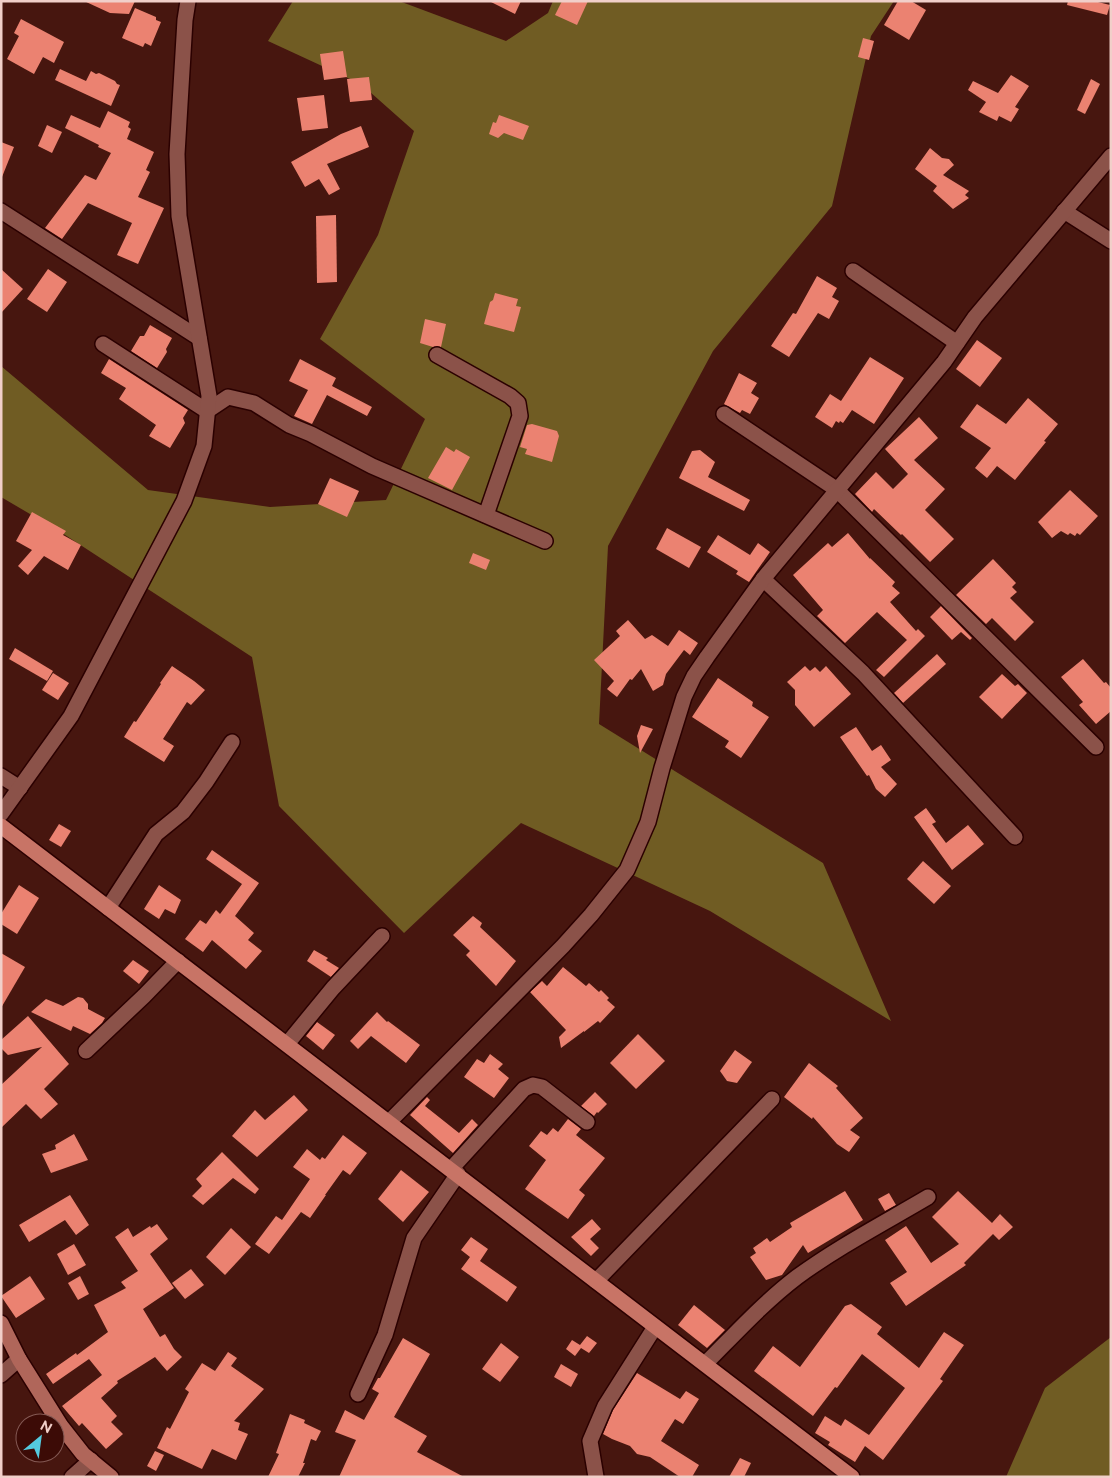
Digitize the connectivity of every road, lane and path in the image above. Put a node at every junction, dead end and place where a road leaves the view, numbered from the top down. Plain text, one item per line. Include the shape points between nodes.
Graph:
1 (188, 1) edge
2 (1111, 156) edge
3 (1, 211) edge
4 (1064, 212) junction
5 (1111, 242) edge
6 (853, 270) dead end
7 (199, 338) junction
8 (957, 343) junction
9 (103, 344) dead end
10 (437, 356) dead end
11 (207, 411) junction
12 (724, 414) dead end
13 (836, 489) junction
14 (486, 515) junction
15 (545, 541) dead end
16 (763, 579) junction
17 (232, 742) dead end
18 (1096, 748) dead end
19 (1, 776) edge
20 (20, 788) junction
21 (1, 814) edge
22 (1, 826) edge
23 (1016, 837) dead end
24 (108, 908) junction
25 (382, 936) dead end
26 (178, 961) junction
27 (287, 1044) junction
28 (86, 1051) dead end
29 (772, 1099) dead end
30 (389, 1122) junction
31 (587, 1122) dead end
32 (454, 1172) junction
33 (928, 1197) dead end
34 (596, 1281) junction
35 (1, 1323) edge
36 (655, 1327) junction
37 (19, 1359) junction
38 (705, 1364) junction
39 (1, 1375) edge
40 (358, 1394) dead end
41 (91, 1460) junction
42 (72, 1477) edge
43 (111, 1477) edge
44 (596, 1477) edge
45 (852, 1477) edge

1 - 7 street via 177,154 179,216
2 - 4 street
3 - 7 street
4 - 5 street
4 - 8 street
6 - 8 street
7 - 11 street via 209,396
8 - 13 street
9 - 11 street
10 - 14 street via 518,403 520,416
11 - 14 street via 228,397 254,403 289,425 372,466
11 - 20 street via 204,446 184,501 71,716
12 - 13 street
13 - 16 street
13 - 18 street
14 - 15 street
16 - 23 street via 863,673
16 - 30 street via 694,676 684,697 648,822 626,870 563,946
17 - 24 street via 183,812 156,834
19 - 20 street
20 - 21 street
22 - 24 highway
24 - 26 highway
25 - 27 street
26 - 27 highway
26 - 28 street
27 - 30 highway
29 - 34 street
30 - 32 highway
31 - 32 street via 542,1087 533,1085 524,1089
32 - 34 highway
32 - 40 street via 414,1238 385,1335
33 - 38 street via 798,1277 764,1304
34 - 36 highway
35 - 37 main road
36 - 38 highway
36 - 44 street via 605,1406 590,1441
37 - 39 street
37 - 41 main road via 61,1426
38 - 45 highway
41 - 42 street
41 - 43 main road

